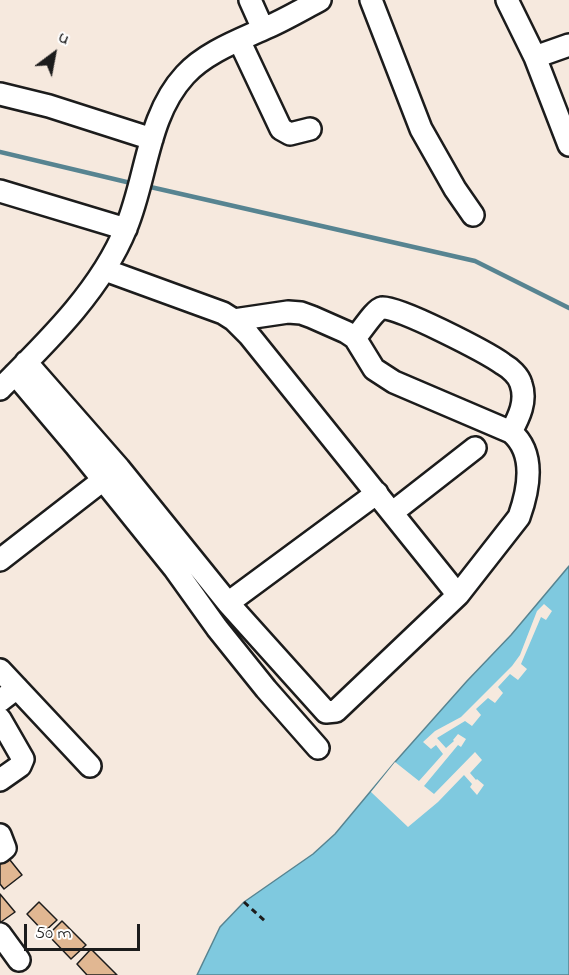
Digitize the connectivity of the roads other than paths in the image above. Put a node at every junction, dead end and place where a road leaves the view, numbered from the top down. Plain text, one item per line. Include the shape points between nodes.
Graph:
1 (250, 0) edge
2 (371, 0) edge
3 (507, 0) edge
4 (317, 1) edge
5 (266, 28) junction
6 (239, 40) junction
7 (569, 45) edge
8 (535, 57) junction
9 (0, 94) edge
10 (310, 129) dead end
11 (569, 145) edge
12 (150, 148) junction
13 (0, 191) edge
14 (473, 215) dead end
15 (126, 228) junction
16 (105, 270) junction
17 (234, 320) junction
18 (355, 338) junction
19 (21, 368) junction
20 (0, 389) edge
21 (511, 432) junction
22 (475, 448) dead end
23 (103, 480) junction
24 (377, 493) junction
25 (393, 512) junction
26 (0, 560) edge
27 (458, 595) junction
28 (228, 603) junction
29 (0, 670) edge
30 (8, 694) edge
31 (0, 720) edge
32 (318, 748) dead end
33 (90, 766) dead end
34 (0, 780) edge
35 (0, 835) edge
36 (0, 852) edge
37 (0, 934) edge
38 (20, 960) dead end

1 - 5 street
2 - 14 street via 422,129
3 - 8 street
4 - 5 street
5 - 6 street
6 - 10 street via 281,129 290,134
6 - 12 street via 184,76 169,97
7 - 8 street
8 - 11 street
9 - 12 street via 116,126
12 - 15 street
13 - 15 street
15 - 16 street
16 - 17 street via 212,308
16 - 19 street
17 - 18 street via 301,313
17 - 24 street
18 - 21 street via 374,369
18 - 21 street via 377,311 388,308 504,364 521,384 523,399
19 - 20 street
19 - 23 street
19 - 28 street via 119,468
21 - 27 street via 523,445 527,458 524,502 513,526
22 - 25 street
23 - 26 street
23 - 32 street via 245,663
24 - 25 street
24 - 28 street
25 - 27 street
27 - 28 street via 331,713 322,710
29 - 30 street
30 - 33 street
31 - 34 street via 23,759 20,766
35 - 36 street via 5,846
37 - 38 street

